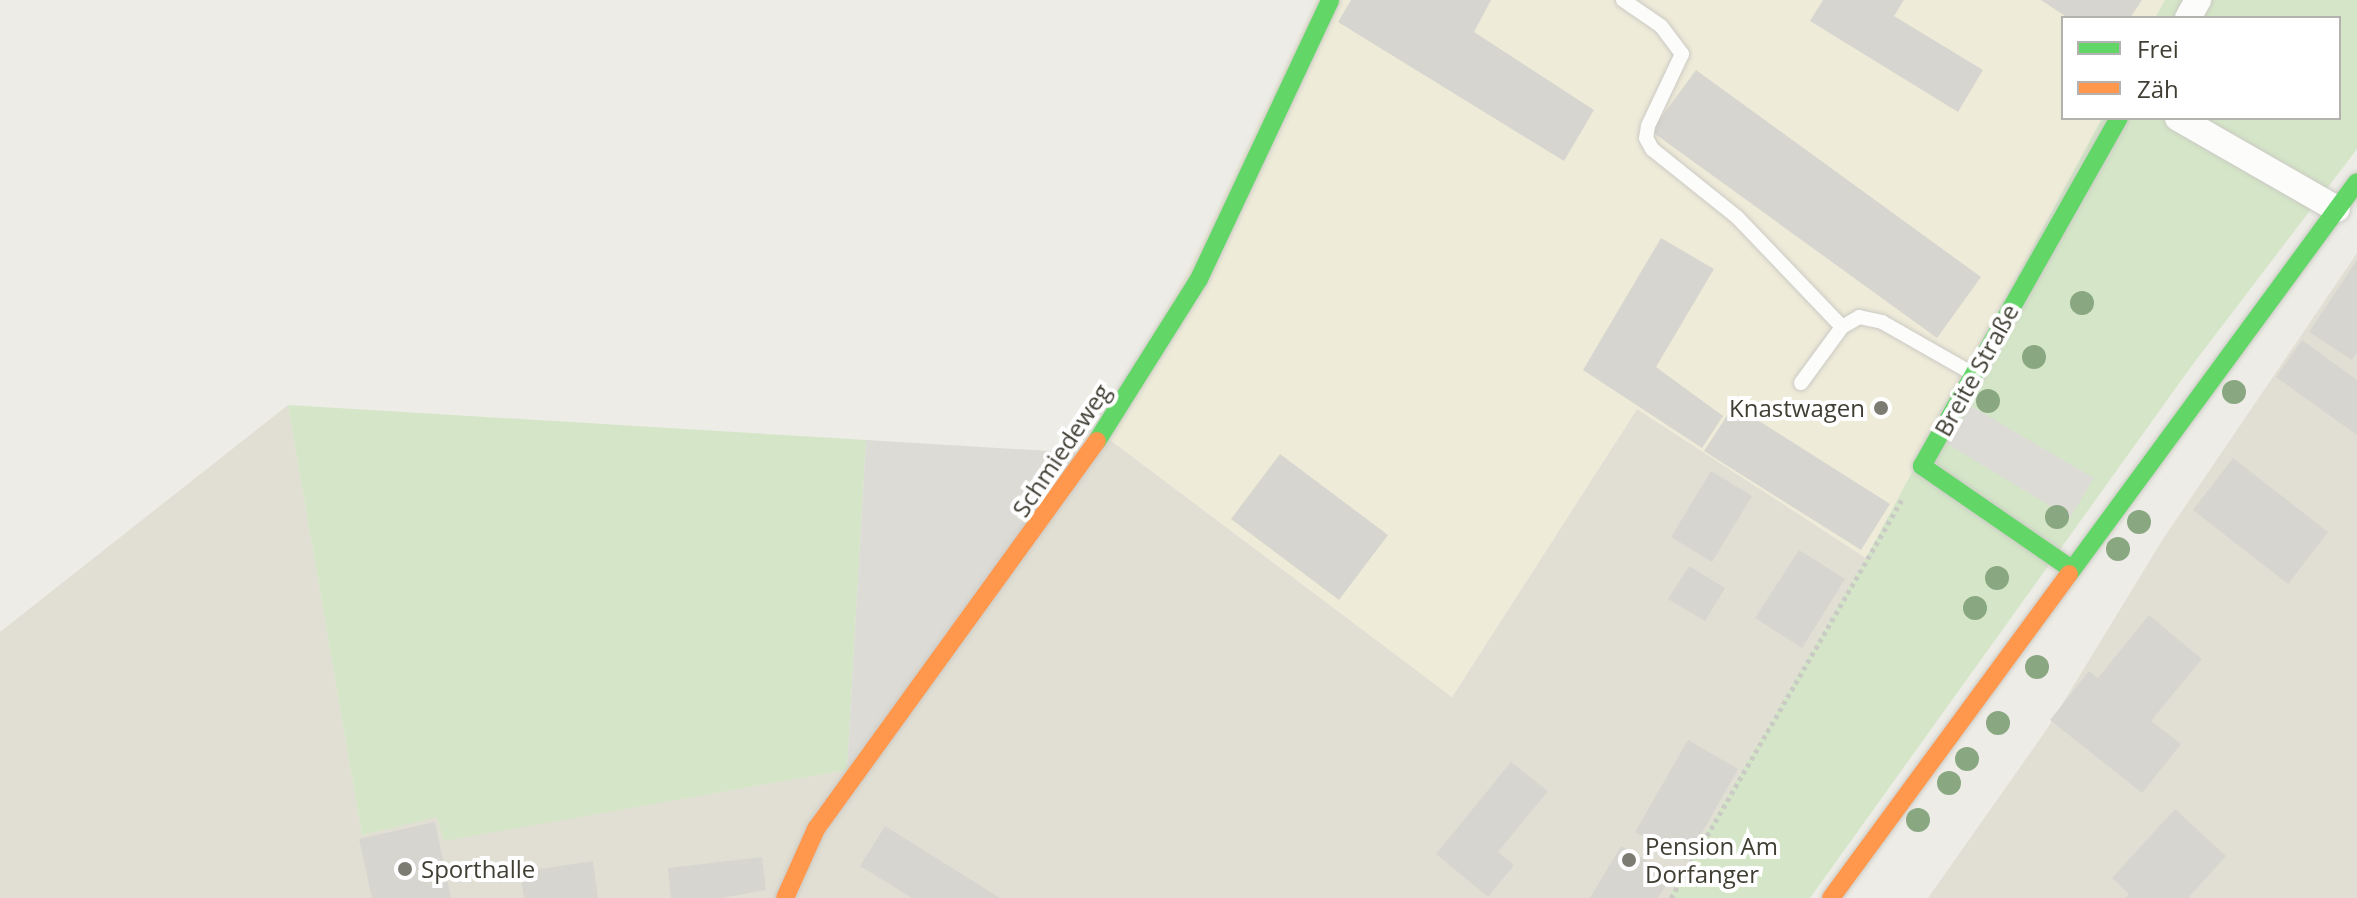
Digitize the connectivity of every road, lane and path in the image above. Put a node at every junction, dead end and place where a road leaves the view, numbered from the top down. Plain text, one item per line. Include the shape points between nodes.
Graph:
1 (1330, 0) edge
2 (1623, 0) edge
3 (2118, 120) edge
4 (2181, 120) edge
5 (2357, 182) edge
6 (2337, 209) junction
7 (1842, 327) junction
8 (1973, 375) junction
9 (1801, 383) dead end
10 (1922, 466) junction
11 (2070, 568) junction
12 (785, 898) edge
13 (1671, 898) edge
14 (1831, 898) edge

1 - 12 street, Schmiedeweg via 1199,279 1068,488 816,829
2 - 7 lane via 1661,26 1682,54 1648,126 1646,138 1652,149 1737,217
3 - 8 street, Breite Straße
4 - 6 street
5 - 6 street
6 - 11 street
7 - 8 lane via 1859,317 1882,322
7 - 9 lane
8 - 10 street, Breite Straße
10 - 11 street
10 - 13 path
11 - 14 street

